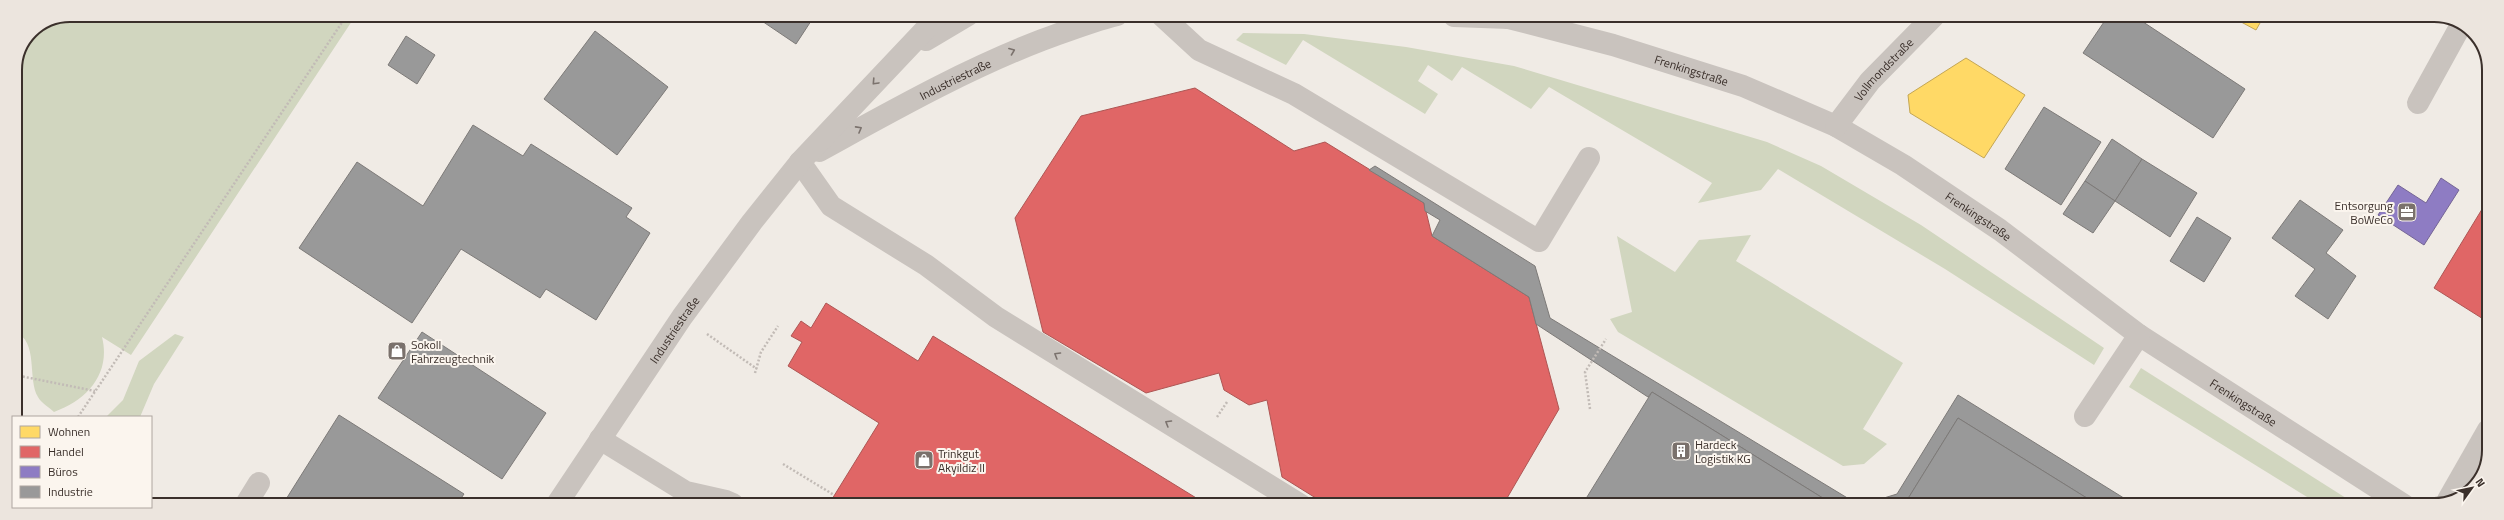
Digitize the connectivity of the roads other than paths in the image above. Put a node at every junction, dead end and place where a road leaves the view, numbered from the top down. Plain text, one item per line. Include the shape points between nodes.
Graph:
1 (932, 22) edge
2 (956, 22) edge
3 (1095, 22) edge
4 (1168, 22) edge
5 (1524, 22) edge
6 (1928, 22) edge
7 (2459, 29) edge
8 (902, 54) junction
9 (2418, 103) dead end
10 (1836, 126) junction
11 (1589, 158) dead end
12 (800, 162) junction
13 (2139, 335) junction
14 (2085, 416) dead end
15 (600, 439) junction
16 (2482, 440) edge
17 (260, 483) dead end
18 (2451, 495) edge
19 (250, 498) edge
20 (561, 498) edge
21 (716, 498) edge
22 (1291, 498) edge
23 (2393, 498) edge

1 - 8 street, Industriestraße
2 - 8 street, Industriestraße
12 -> 3 street, Industriestraße via 930,90 996,58
4 - 11 street via 1199,50 1294,94 1539,241
5 - 10 street, Frenkingstraße via 1613,45 1743,86
6 - 10 street, Vollmondstraße via 1870,81
7 - 9 street
8 -> 12 street, Industriestraße
10 - 13 street, Frenkingstraße via 1903,165 2000,230
12 - 15 street, Industriestraße via 682,317
22 -> 12 street via 1035,342 996,317 926,265 832,206
13 - 14 street
13 - 23 street, Frenkingstraße
15 - 20 street, Industriestraße
15 - 21 street via 686,492
16 - 18 street
17 - 19 street

